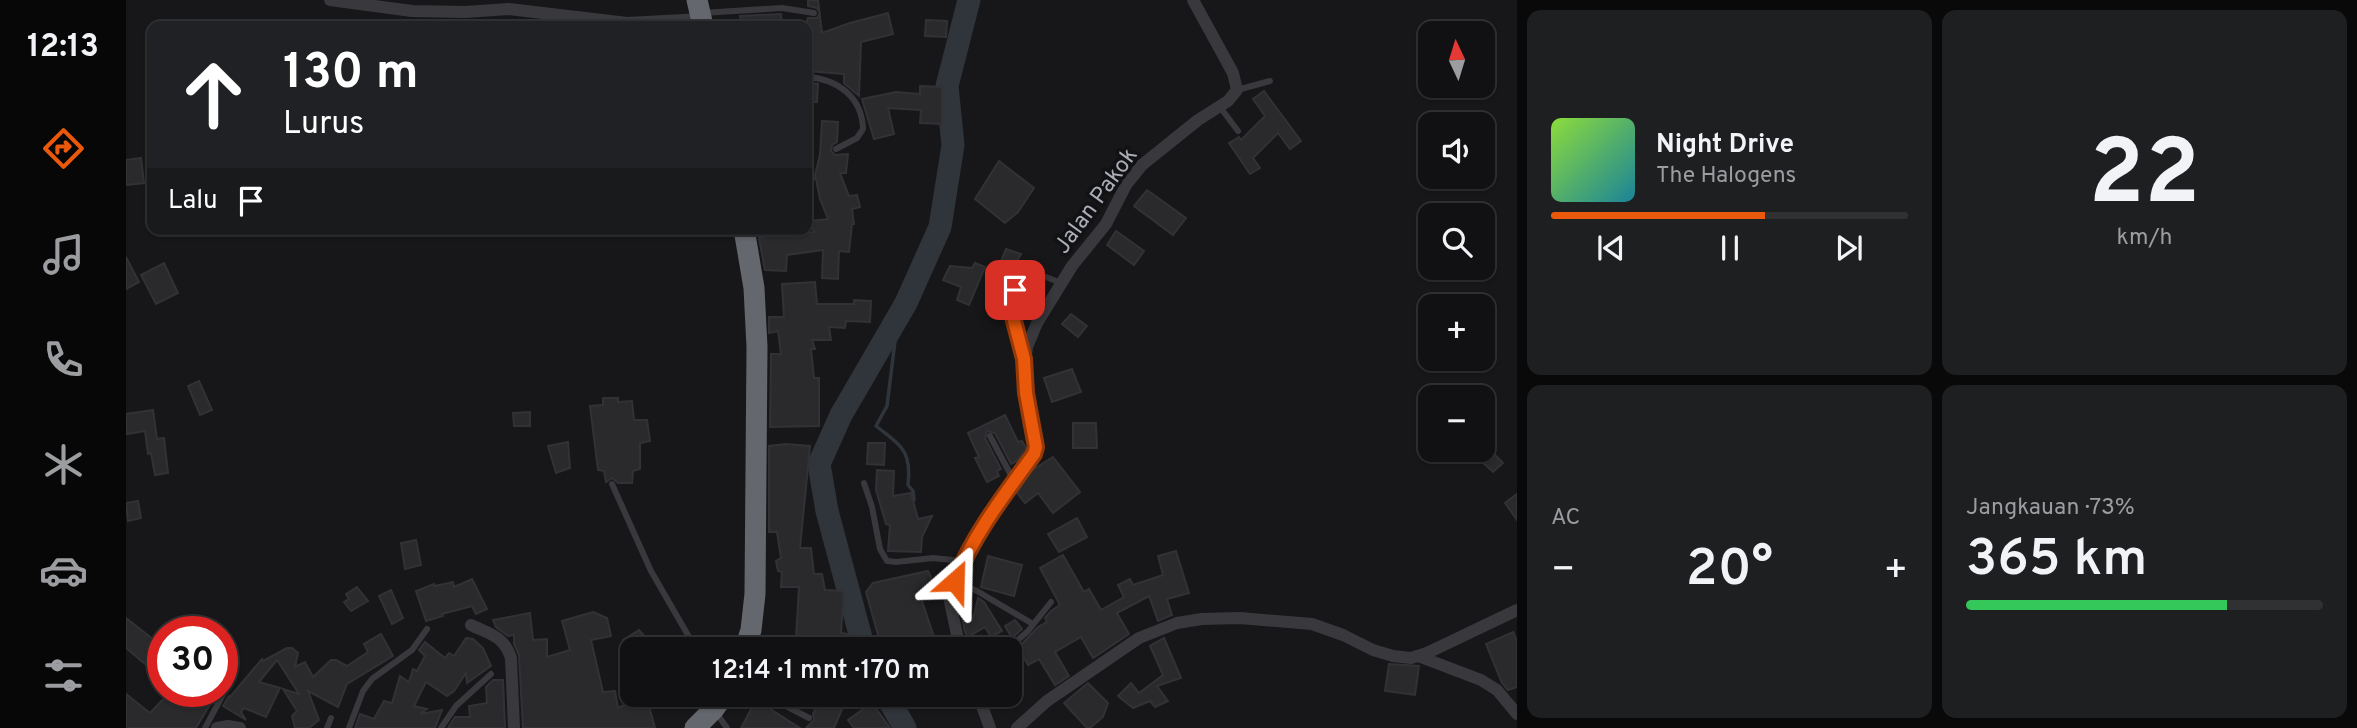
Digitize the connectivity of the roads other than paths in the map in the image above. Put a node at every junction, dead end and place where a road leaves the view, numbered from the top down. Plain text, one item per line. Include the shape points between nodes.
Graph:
1 (330, 0) edge
2 (1194, 0) edge
3 (482, 5) edge
4 (814, 13) dead end
5 (701, 15) edge
6 (610, 21) edge
7 (646, 21) edge
8 (812, 78) edge
9 (1270, 81) dead end
10 (1237, 90) junction
11 (1220, 107) junction
12 (1238, 131) dead end
13 (835, 149) dead end
14 (745, 235) edge
15 (1061, 284) junction
16 (1024, 359) junction
17 (990, 436) dead end
18 (1014, 481) junction
19 (864, 483) dead end
20 (612, 484) dead end
21 (965, 556) junction
22 (955, 581) junction
23 (1051, 602) dead end
24 (1517, 610) edge
25 (471, 625) dead end
26 (1033, 625) junction
27 (427, 629) dead end
28 (689, 637) edge
29 (749, 637) edge
30 (957, 637) edge
31 (1020, 637) edge
32 (1418, 656) junction
33 (491, 674) dead end
34 (216, 707) edge
35 (714, 707) edge
36 (721, 707) edge
37 (788, 707) edge
38 (982, 707) edge
39 (1517, 714) edge
40 (331, 718) dead end
41 (809, 718) dead end
42 (205, 728) edge
43 (217, 728) edge
44 (240, 728) edge
45 (327, 728) edge
46 (349, 728) edge
47 (441, 728) edge
48 (514, 728) edge
49 (695, 728) edge
50 (727, 728) edge
51 (990, 728) edge
52 (1017, 728) edge

1 - 3 street via 412,11 465,12
2 - 10 street via 1233,73
3 - 6 street
4 - 5 lane via 761,8
5 - 7 street
8 - 13 lane via 840,87 861,110 863,129 857,138
9 - 10 lane
10 - 11 street, Jalan Pakok
11 - 12 lane
11 - 15 street, Jalan Pakok via 1142,165
14 - 29 highway via 757,347 755,594
15 - 16 street, Jalan Pakok via 1037,323
15 - 16 lane via 1046,277 1025,278 1015,290 1013,317
16 - 18 street, Jalan Pakok via 1036,447
17 - 18 lane
18 - 21 street, Jalan Pakok
19 - 21 lane via 887,561
20 - 28 lane via 651,571
21 - 22 street, Jalan Pakok
22 - 26 lane
22 - 30 street, Jalan Pakok via 949,602
23 - 26 lane
24 - 32 street
25 - 48 street via 501,639 508,649
26 - 31 lane
27 - 46 lane via 412,650 372,678
32 - 39 street via 1481,680 1497,690
32 - 52 street via 1393,656 1312,624 1240,618 1177,623 1139,638 1047,701
33 - 47 lane via 456,706
34 - 42 lane
35 - 49 highway
36 - 50 lane
37 - 41 lane
38 - 51 street
40 - 45 lane
43 - 44 street

